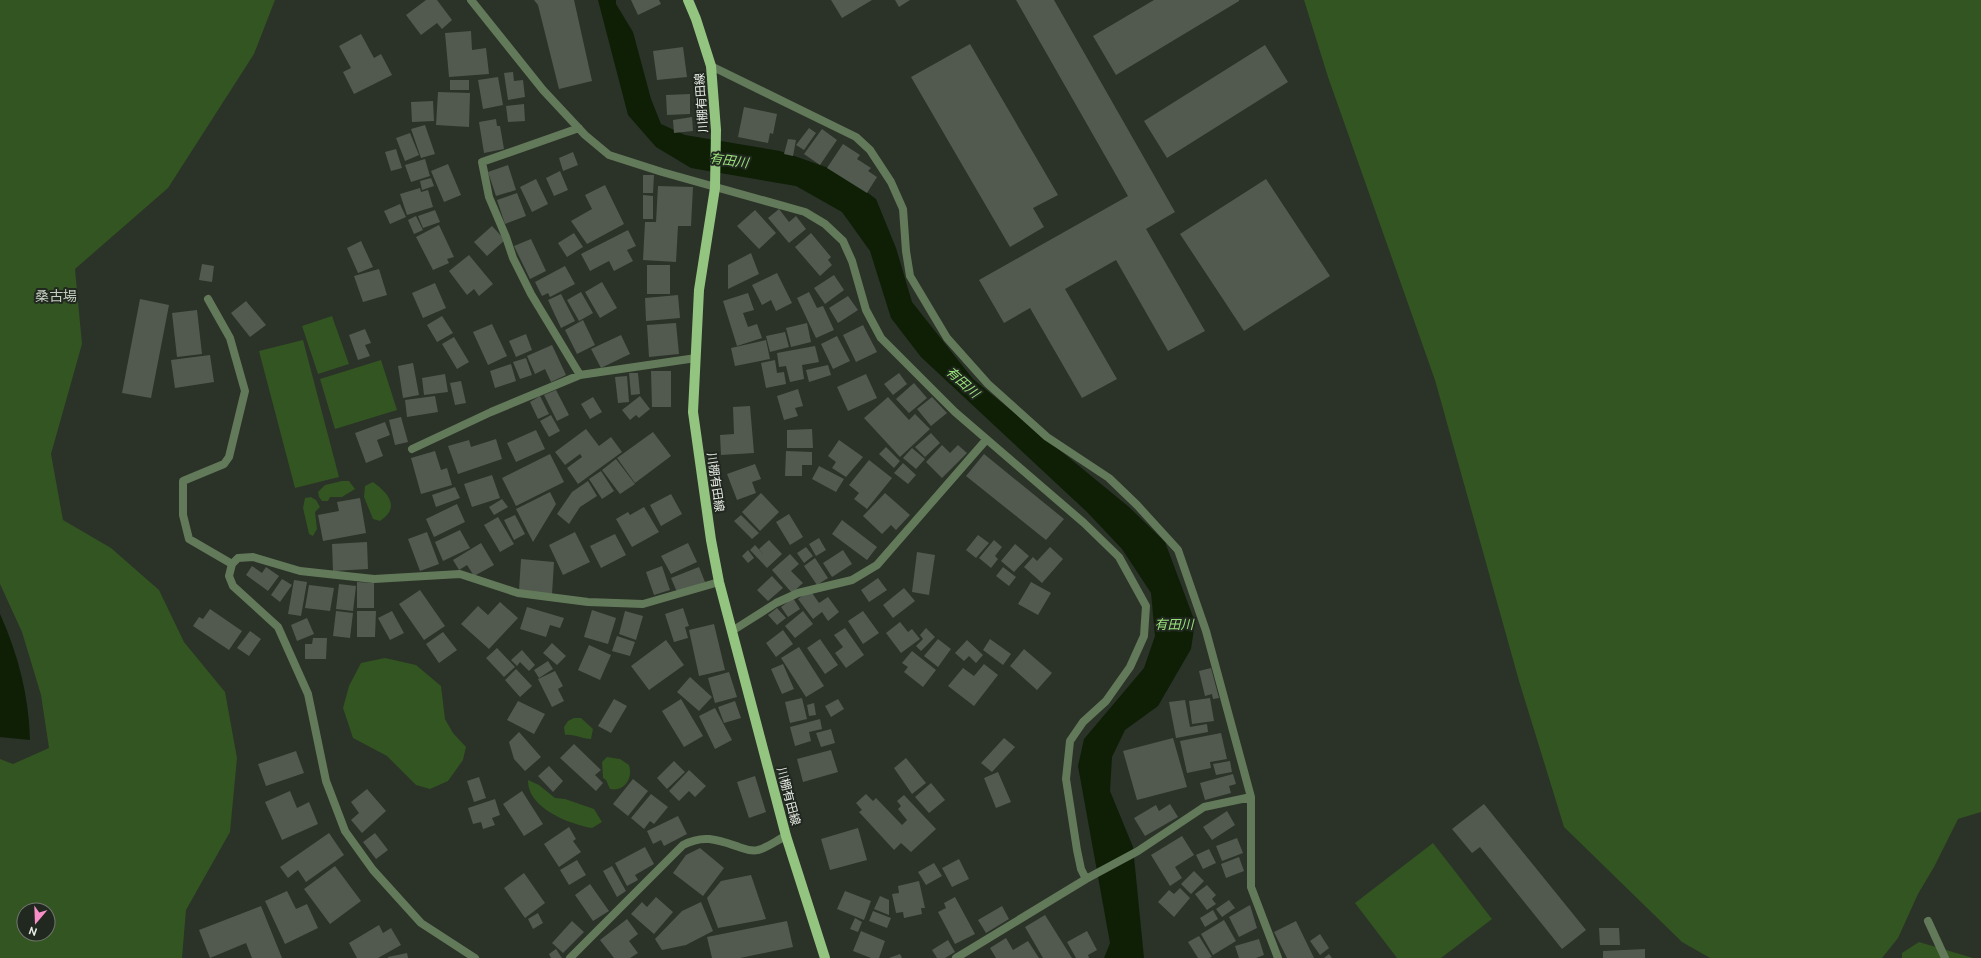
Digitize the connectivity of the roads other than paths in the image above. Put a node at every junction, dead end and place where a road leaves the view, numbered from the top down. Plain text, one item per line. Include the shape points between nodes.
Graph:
1 (471, 0) edge
2 (688, 0) edge
3 (711, 66) junction
4 (579, 128) junction
5 (716, 185) junction
6 (208, 299) dead end
7 (696, 358) junction
8 (580, 375) junction
9 (986, 440) junction
10 (412, 449) dead end
11 (232, 564) junction
12 (719, 582) junction
13 (732, 631) junction
14 (1251, 797) junction
15 (786, 836) junction
16 (1086, 879) junction
17 (1928, 921) dead end
18 (475, 958) edge
19 (570, 958) edge
20 (825, 958) edge
21 (956, 958) edge
22 (1278, 958) edge
23 (1945, 958) edge

1 - 4 street via 543,90
2 - 3 main road, 川棚有田線
3 - 5 main road, 川棚有田線 via 716,130
3 - 14 street via 856,137 870,150 891,182 903,209 910,276 946,338 988,384 1047,437 1109,478 1178,550 1206,631
4 - 5 street via 609,155
4 - 8 street via 482,162 489,197 513,258 531,294
5 - 7 main road, 川棚有田線 via 699,290
5 - 9 street via 805,212 825,224 844,241 866,310 881,338
6 - 11 street via 230,338 245,391 229,457 224,464 183,481 183,515 188,539
7 - 8 street
7 - 12 main road, 川棚有田線 via 692,412
8 - 10 street via 491,412
9 - 13 street via 877,565 852,580 787,598
9 - 16 street via 1119,556 1146,606 1144,636 1130,666 1106,701 1083,722 1070,741 1066,779 1077,850
11 - 12 street via 238,558 253,556 300,571 374,579 460,574 518,593 588,602 643,604
11 - 18 street via 229,576 233,586 278,627 308,694 326,781 345,831 372,870 420,923
12 - 13 main road, 川棚有田線
13 - 15 main road, 川棚有田線
14 - 16 street via 1204,807 1138,851
14 - 22 street via 1251,887
15 - 19 street via 758,850 748,850 708,838 696,839 683,845
15 - 20 main road, 川棚有田線
16 - 21 street
17 - 23 street

